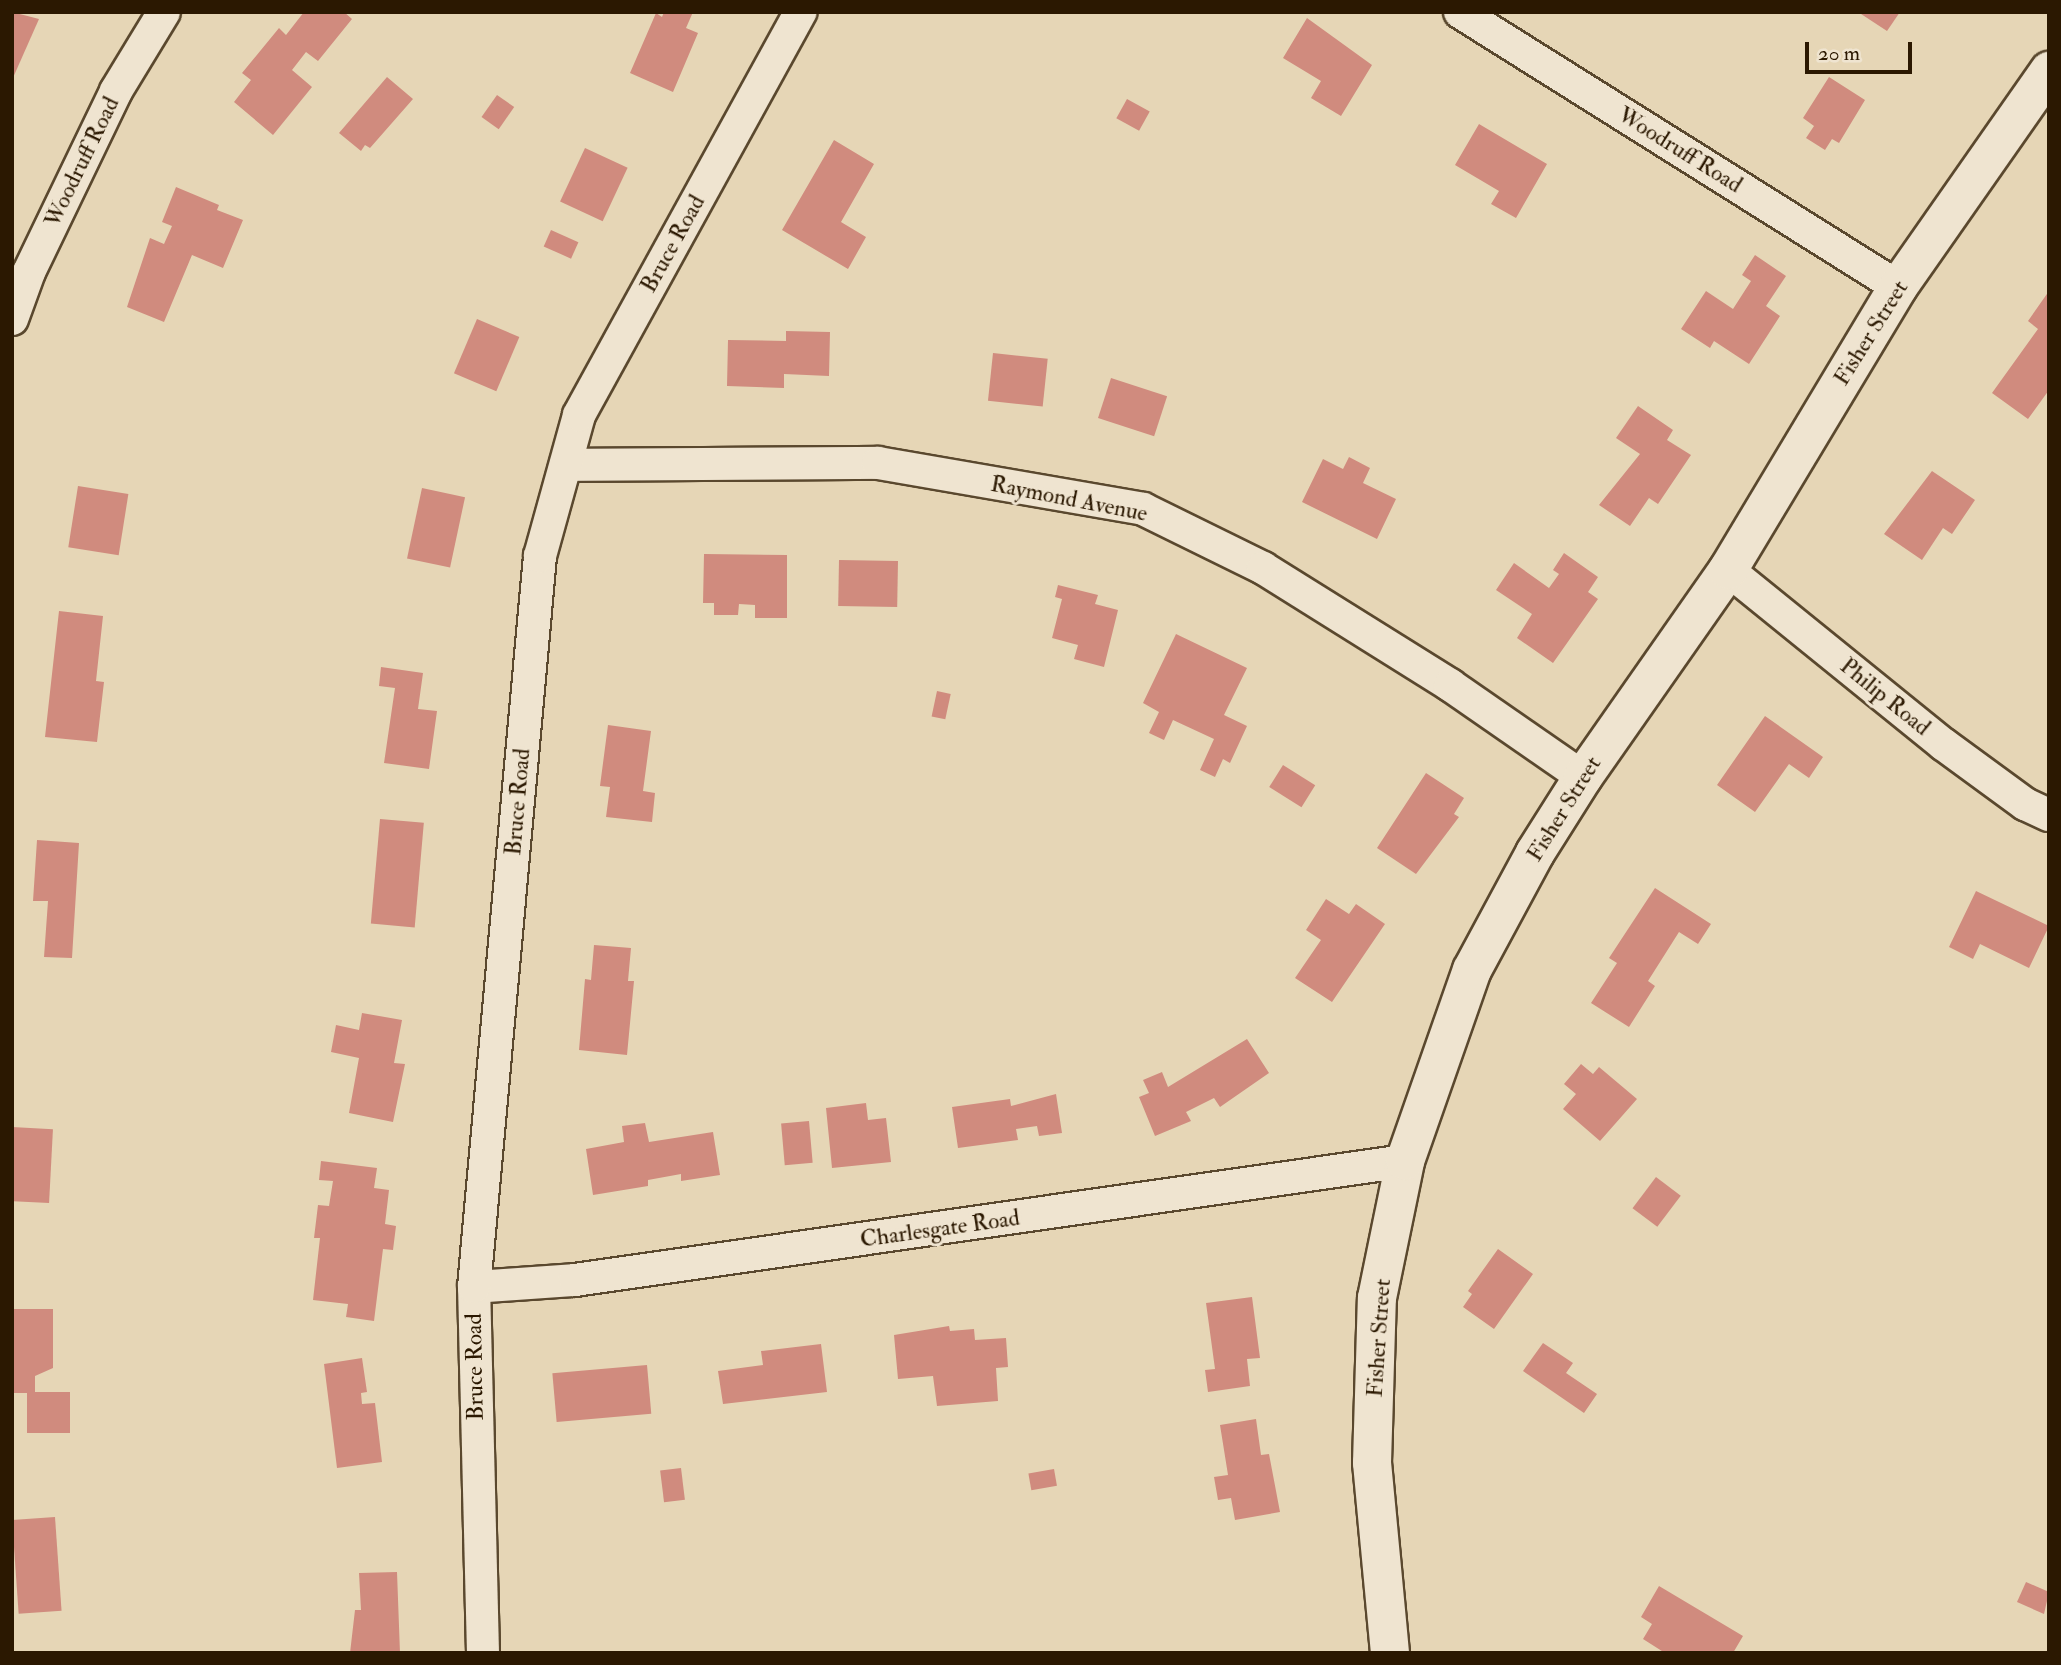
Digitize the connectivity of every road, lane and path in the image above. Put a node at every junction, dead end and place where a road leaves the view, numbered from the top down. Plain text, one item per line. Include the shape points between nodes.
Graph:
1 (164, 12) edge
2 (801, 12) edge
3 (1461, 12) edge
4 (2049, 71) edge
5 (1898, 287) junction
6 (12, 319) edge
7 (566, 465) junction
8 (1728, 570) junction
9 (1583, 777) junction
10 (2049, 815) edge
11 (1405, 1161) junction
12 (474, 1287) junction
13 (483, 1653) edge
14 (1390, 1653) edge

1 - 6 street, Woodruff Road via 116,91 29,272
2 - 7 street, Bruce Road via 579,415
3 - 5 street, Woodruff Road
4 - 5 main road, Fisher Street
5 - 8 main road, Fisher Street
7 - 9 street, Raymond Avenue via 878,463 1143,509 1263,568 1450,685
7 - 12 street, Bruce Road via 540,556
8 - 9 main road, Fisher Street
8 - 10 street, Philip Road via 1942,744 2025,804
9 - 11 main road, Fisher Street via 1535,853 1472,970
11 - 12 street, Charlesgate Road via 575,1280
11 - 14 main road, Fisher Street via 1377,1298 1373,1463
12 - 13 street, Bruce Road

